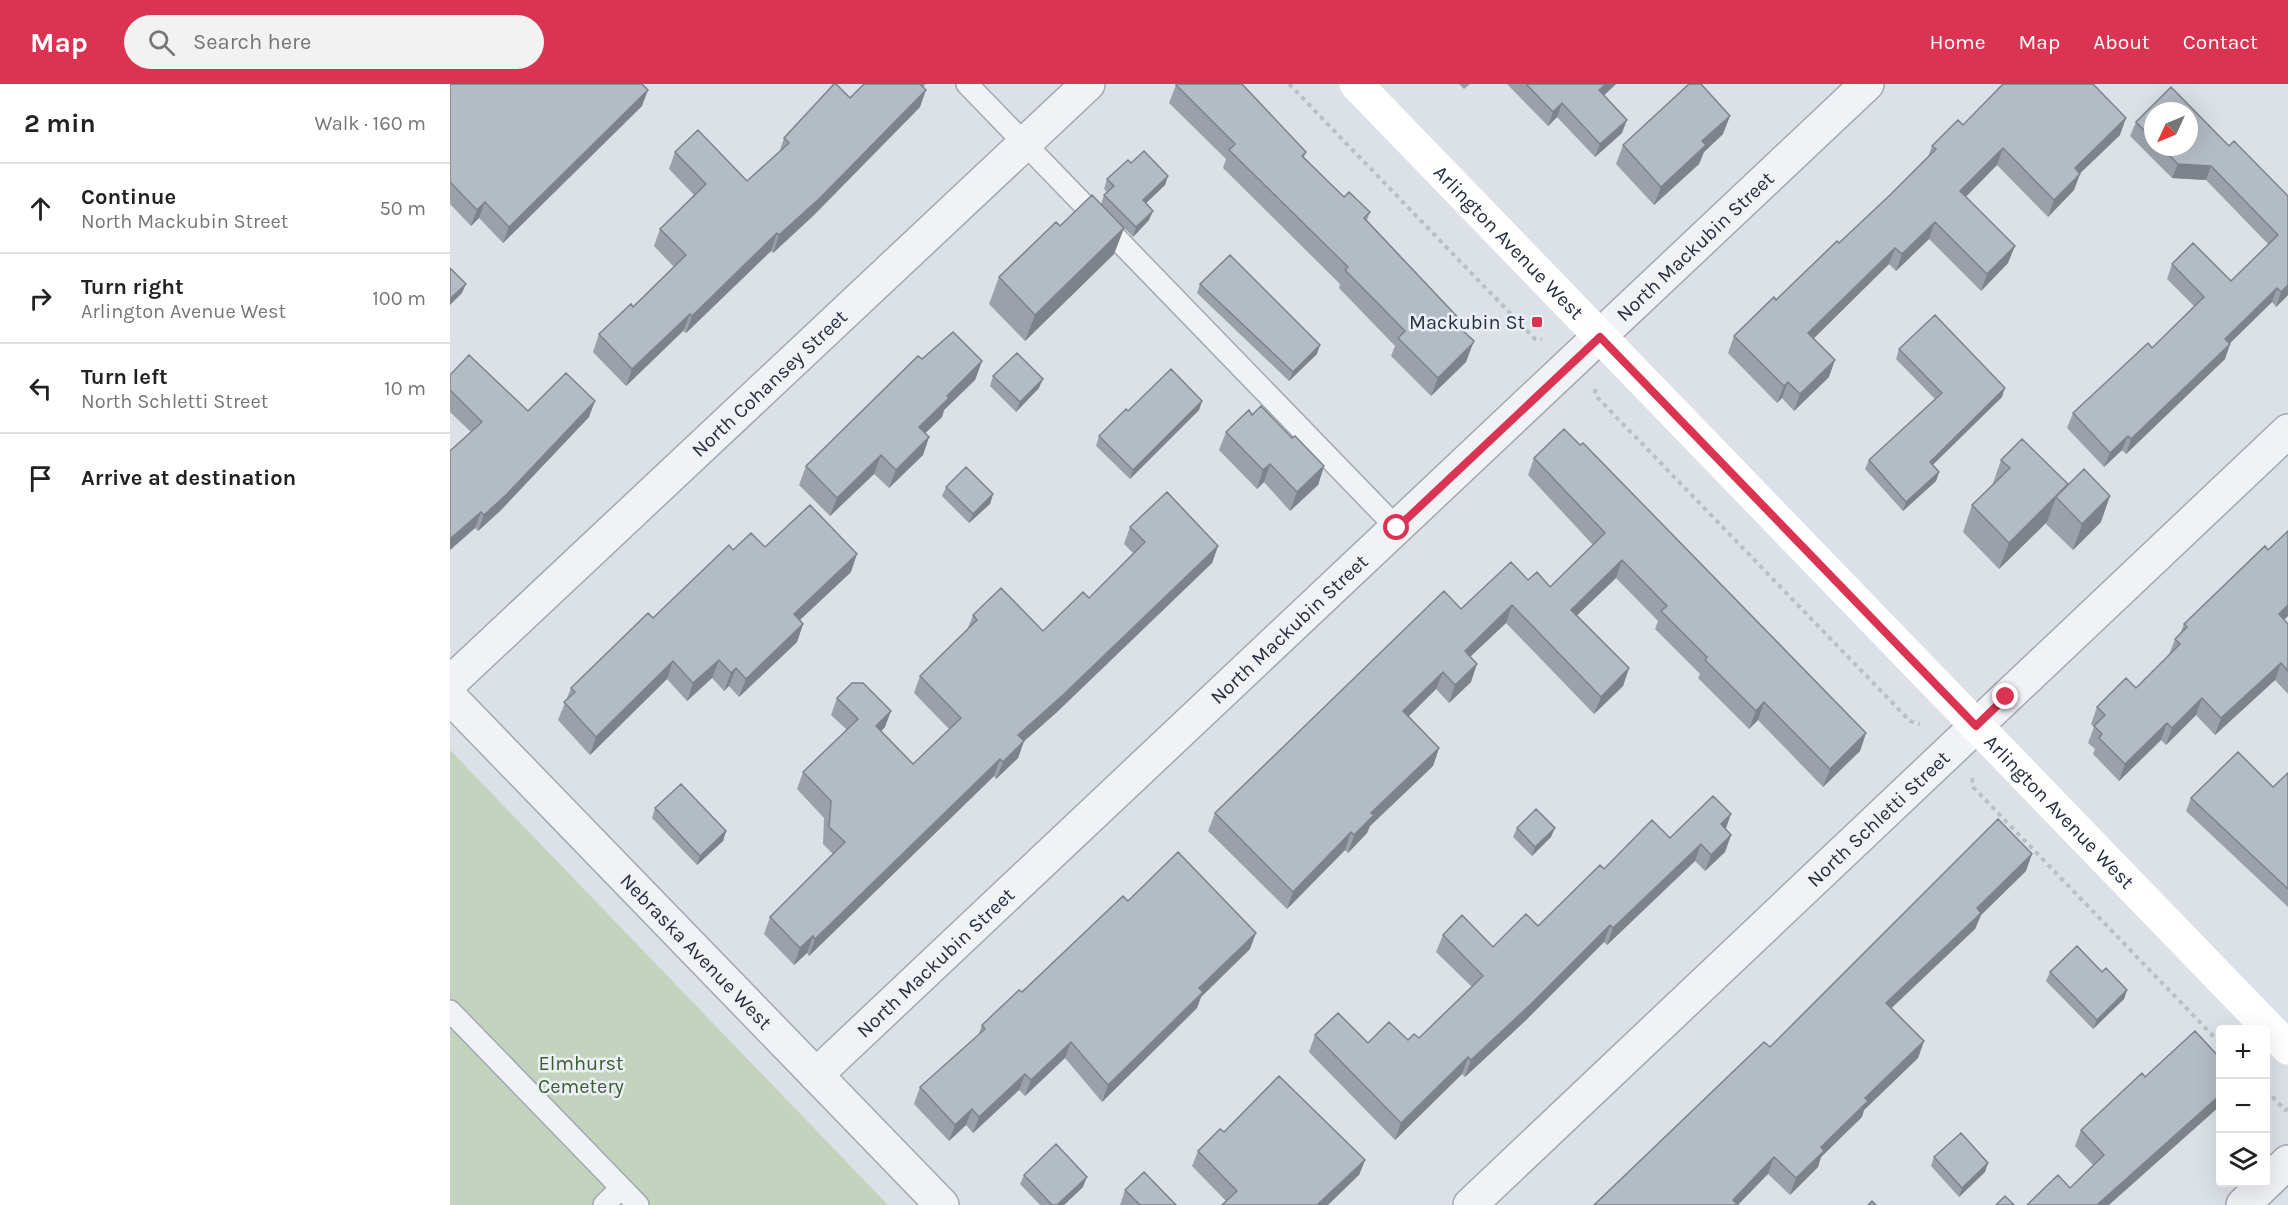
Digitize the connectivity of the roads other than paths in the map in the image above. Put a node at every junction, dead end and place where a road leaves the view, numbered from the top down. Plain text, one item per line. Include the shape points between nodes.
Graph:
1 (967, 84) edge
2 (1088, 84) edge
3 (1356, 84) edge
4 (1867, 84) edge
5 (1025, 143) junction
6 (1600, 337) junction
7 (2288, 431) edge
8 (1397, 528) junction
9 (450, 683) edge
10 (450, 698) edge
11 (1976, 726) junction
12 (450, 1011) edge
13 (2288, 1048) edge
14 (816, 1075) junction
15 (2288, 1162) edge
16 (621, 1188) junction
17 (604, 1205) edge
18 (638, 1205) edge
19 (942, 1205) edge
20 (1470, 1205) edge
21 (2243, 1205) edge

1 - 5 lane
2 - 5 street, North Cohansey Street
3 - 6 street, Arlington Avenue West
4 - 6 street, North Mackubin Street
5 - 8 lane
5 - 9 street, North Cohansey Street
6 - 8 street, North Mackubin Street
6 - 11 street, Arlington Avenue West
7 - 11 street, North Schletti Street
8 - 14 street, North Mackubin Street
10 - 14 street, Nebraska Avenue West
11 - 13 street, Arlington Avenue West
11 - 20 street, North Schletti Street
12 - 16 lane
14 - 19 street, Nebraska Avenue West
15 - 21 street
16 - 17 lane
16 - 18 lane

